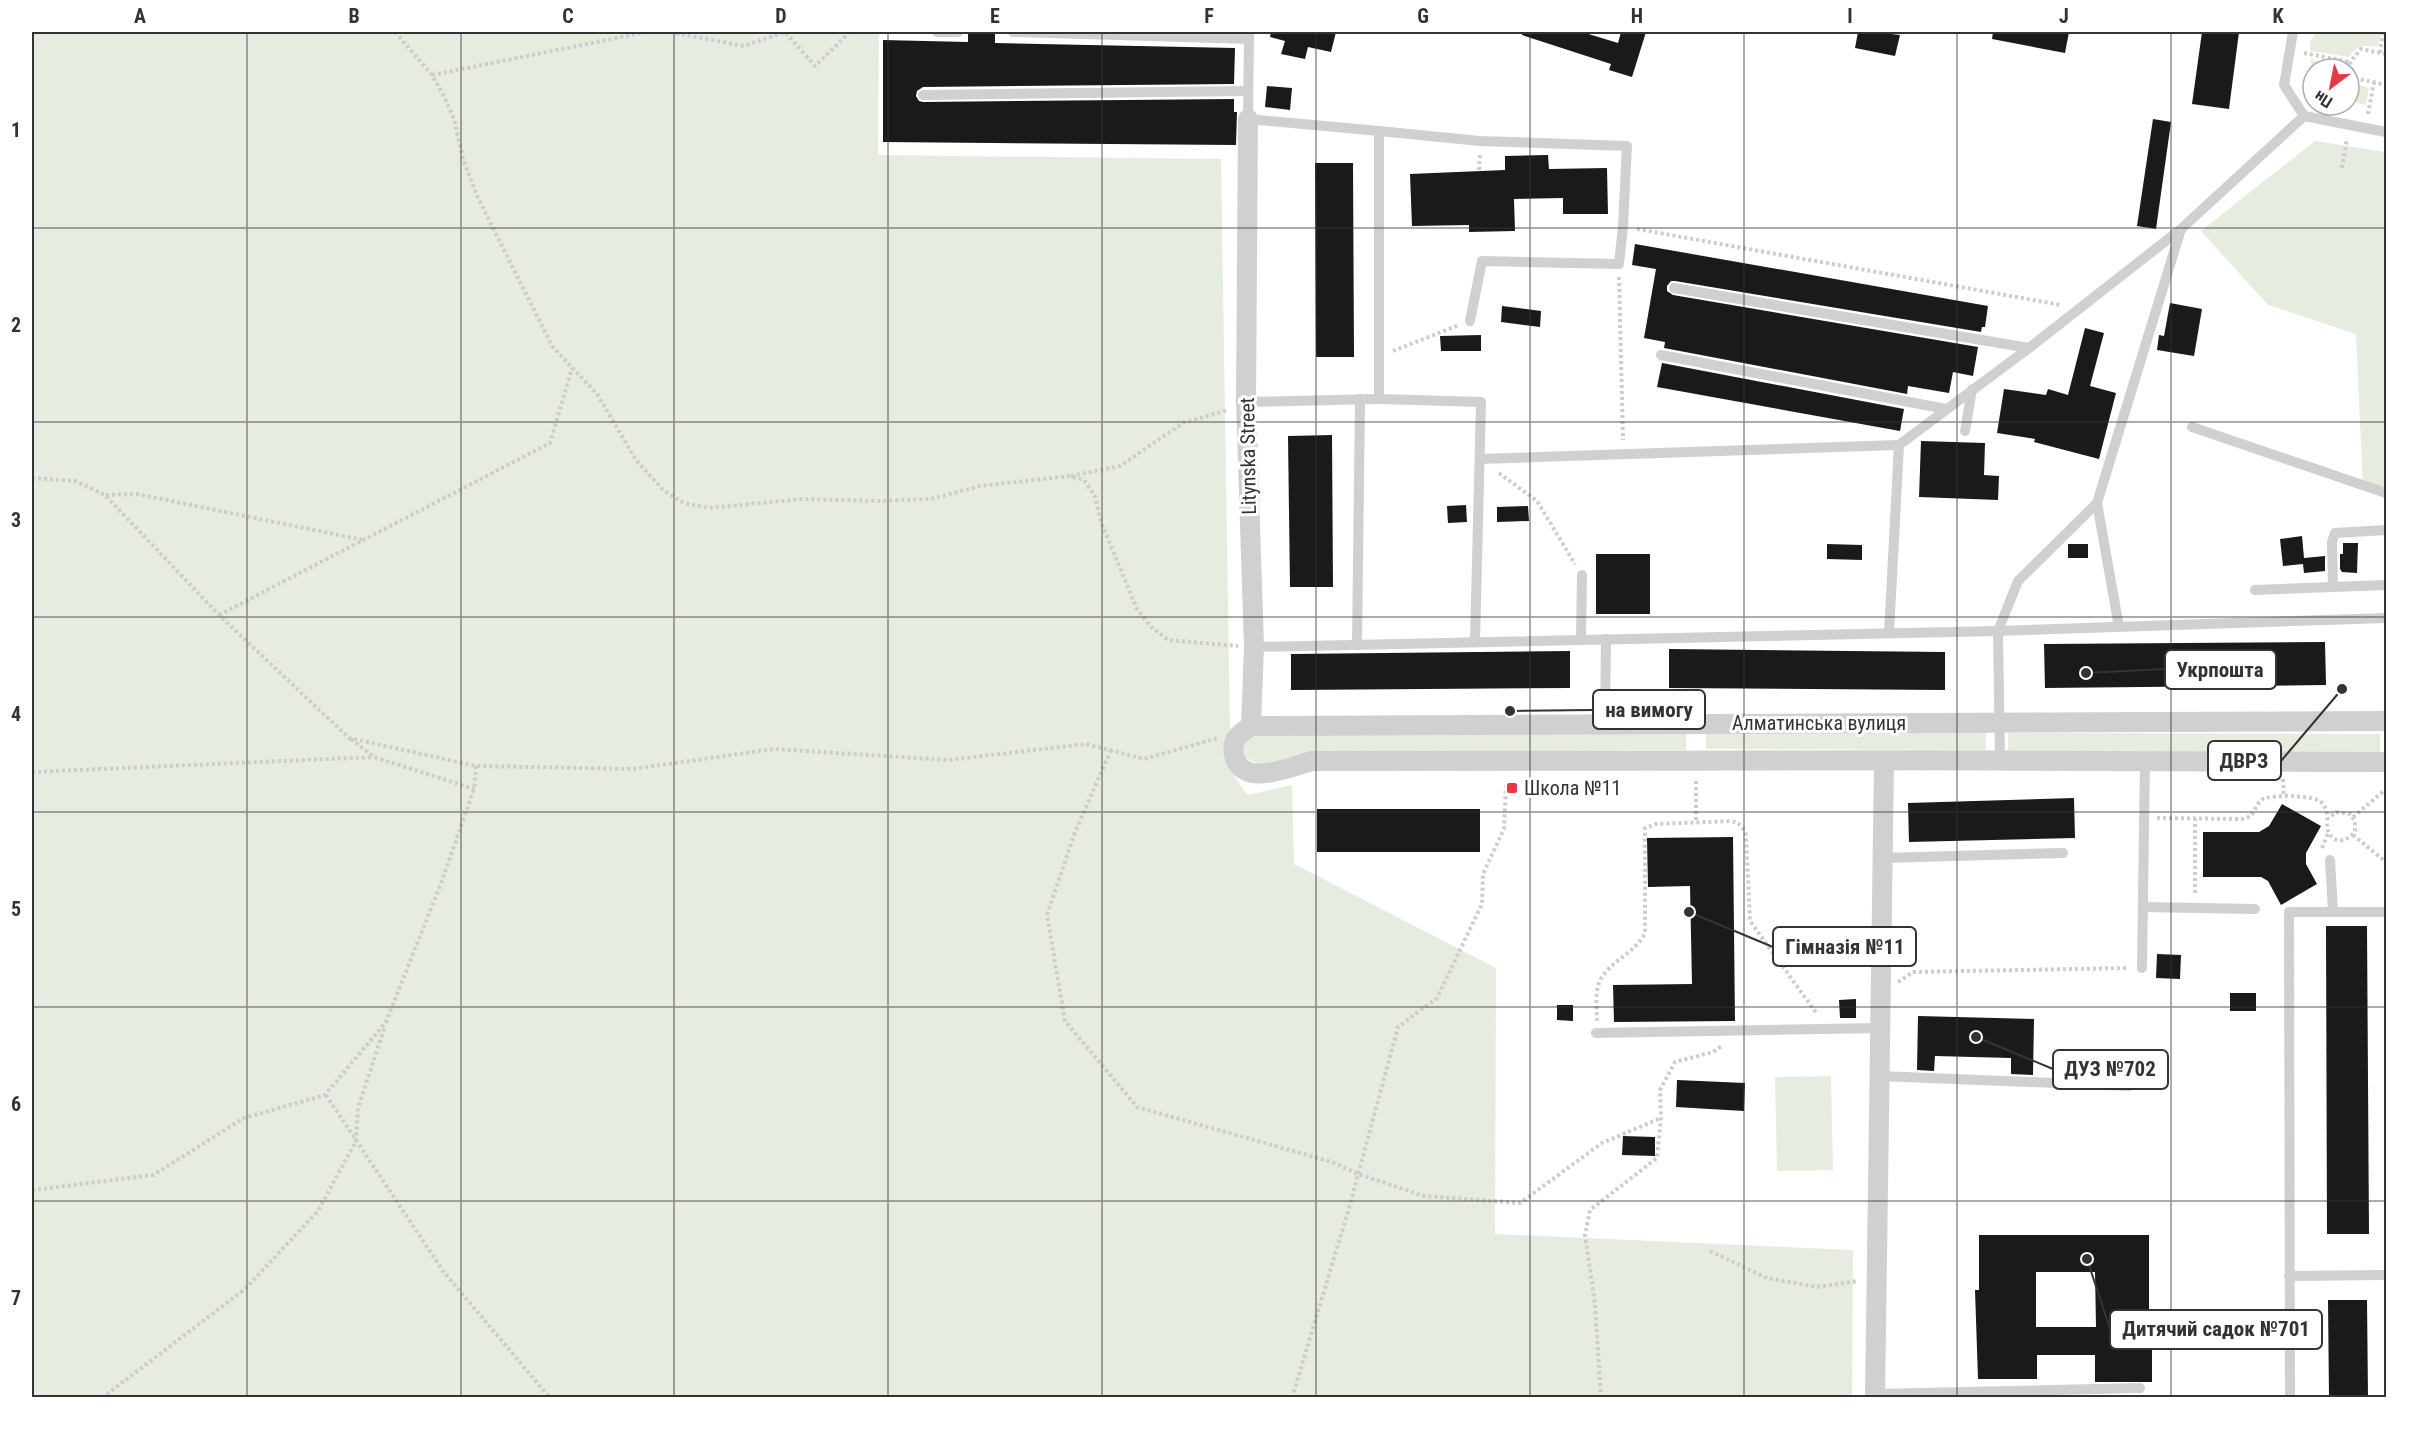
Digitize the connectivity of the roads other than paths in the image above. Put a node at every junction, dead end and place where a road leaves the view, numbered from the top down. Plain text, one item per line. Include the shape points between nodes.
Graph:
1 (937, 32) edge
2 (958, 32) edge
3 (1012, 32) edge
4 (1067, 32) edge
5 (2293, 32) edge
6 (1126, 33) edge
7 (1189, 34) edge
8 (1249, 35) edge
9 (1248, 91) junction
10 (922, 95) dead end
11 (2301, 111) edge
12 (2303, 117) edge
13 (2309, 117) edge
14 (1248, 119) junction
15 (1379, 131) junction
16 (2386, 132) edge
17 (2181, 229) junction
18 (1674, 288) dead end
19 (1470, 321) road end
20 (2029, 348) junction
21 (1661, 356) dead end
22 (1972, 389) junction
23 (1360, 399) junction
24 (1379, 399) junction
25 (1246, 405) junction
26 (1946, 409) junction
27 (2192, 427) dead end
28 (1965, 431) dead end
29 (1899, 445) junction
30 (1480, 459) junction
31 (2386, 493) edge
32 (2097, 503) junction
33 (2386, 530) edge
34 (1582, 575) road end
35 (2386, 585) edge
36 (2333, 587) junction
37 (2255, 590) dead end
38 (2386, 618) edge
39 (2119, 627) junction
40 (1998, 631) junction
41 (1888, 633) junction
42 (1605, 639) junction
43 (1581, 640) junction
44 (1475, 642) junction
45 (1357, 645) junction
46 (1254, 647) junction
47 (2386, 721) edge
48 (2000, 722) junction
49 (1605, 724) junction
50 (1251, 726) junction
51 (2000, 759) junction
52 (2145, 760) junction
53 (1884, 762) junction
54 (2386, 762) edge
55 (2063, 853) dead end
56 (1883, 858) junction
57 (2330, 860) dead end
58 (2143, 907) junction
59 (2255, 909) dead end
60 (2333, 911) junction
61 (2386, 912) edge
62 (2142, 968) road end
63 (1880, 1028) junction
64 (1596, 1033) road end
65 (1880, 1076) junction
66 (2129, 1086) dead end
67 (2386, 1275) edge
68 (2289, 1276) junction
69 (2140, 1388) dead end
70 (1875, 1396) edge
71 (2290, 1398) edge

1 - 2 lane
3 - 4 lane
4 - 6 lane
5 - 11 lane via 2284,85
6 - 7 lane
7 - 8 lane
8 - 9 lane
9 - 10 lane
9 - 14 lane
12 - 17 lane
13 - 16 lane
14 - 15 lane
14 - 25 street, Litynska Street
15 - 19 lane via 1480,141 1627,147 1619,264 1482,261
15 - 24 lane
17 - 20 lane
17 - 32 lane
18 - 20 lane
20 - 22 lane
21 - 26 lane
22 - 26 lane
22 - 28 lane
23 - 24 lane
23 - 25 lane
23 - 45 lane
24 - 30 lane via 1481,402
25 - 46 street, Litynska Street
26 - 29 lane
27 - 31 lane
29 - 30 lane
29 - 41 lane
30 - 44 lane
32 - 39 lane
32 - 40 lane via 2018,581
33 - 36 lane via 2335,533
34 - 43 lane
35 - 36 lane
36 - 37 lane
38 - 39 lane
39 - 40 lane
40 - 41 lane
40 - 48 lane
41 - 42 lane
42 - 43 lane
42 - 49 lane
43 - 44 lane
44 - 45 lane
45 - 46 lane
46 - 50 street, Litynska Street
47 - 48 street, Алматинська вулиця
48 - 49 street, Алматинська вулиця
48 - 51 lane
49 - 50 street, Алматинська вулиця
50 - 53 street, Алматинська вулиця via 1237,736 1232,746 1242,770 1254,774 1312,761
51 - 52 street, Алматинська вулиця
51 - 53 street, Алматинська вулиця
52 - 54 street, Алматинська вулиця
52 - 58 lane
53 - 56 street
55 - 56 lane
56 - 63 street
57 - 60 lane
58 - 59 lane
58 - 62 lane
60 - 61 lane
60 - 68 lane via 2289,912
63 - 64 lane
63 - 65 street
65 - 66 lane
65 - 70 street
67 - 68 lane
68 - 71 lane
69 - 70 lane

